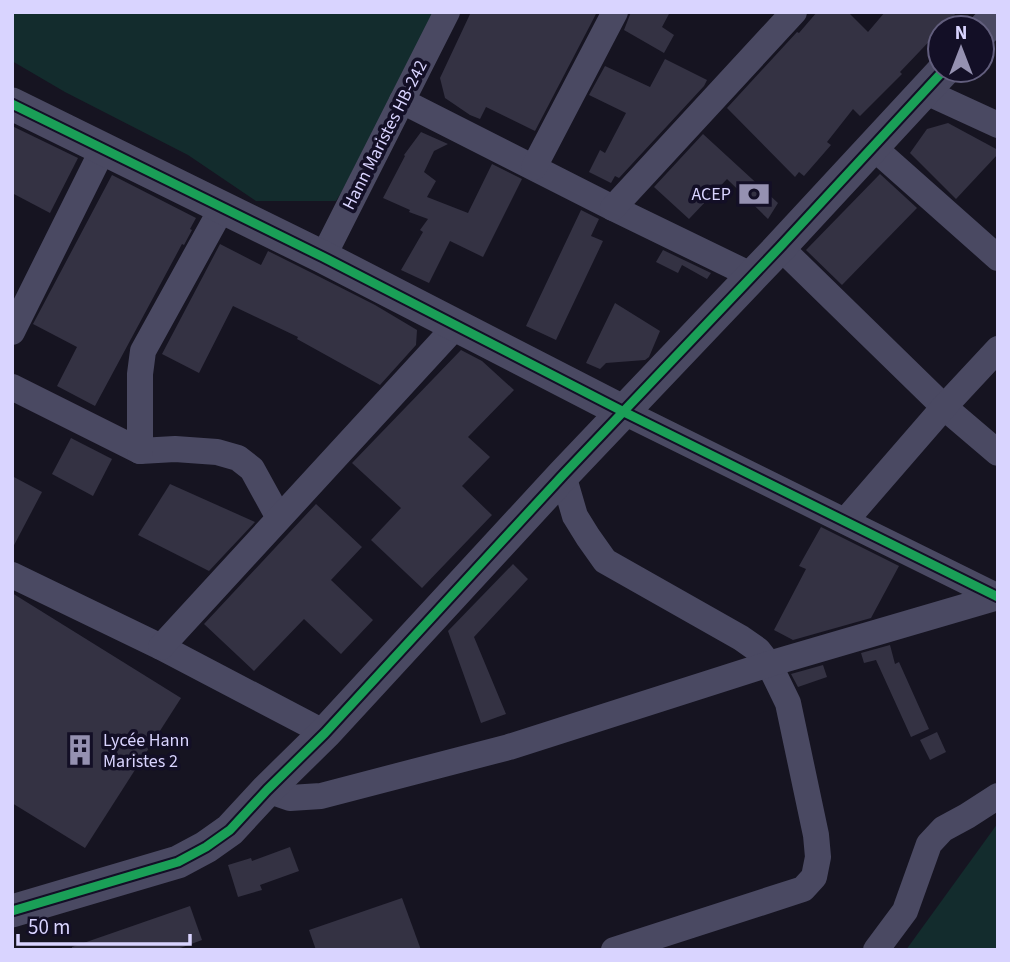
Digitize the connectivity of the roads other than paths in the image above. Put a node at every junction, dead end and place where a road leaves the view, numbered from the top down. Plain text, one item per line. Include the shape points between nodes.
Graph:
1 (447, 12) edge
2 (615, 12) edge
3 (794, 12) edge
4 (930, 84) edge
5 (940, 84) edge
6 (402, 101) junction
7 (12, 104) edge
8 (998, 125) edge
9 (873, 147) junction
10 (103, 149) junction
11 (534, 167) junction
12 (222, 208) junction
13 (613, 208) junction
14 (780, 247) junction
15 (323, 257) junction
16 (998, 258) edge
17 (753, 276) junction
18 (456, 326) junction
19 (12, 332) edge
20 (998, 349) edge
21 (12, 387) edge
22 (944, 407) junction
23 (624, 412) junction
24 (140, 451) junction
25 (998, 453) edge
26 (563, 475) junction
27 (279, 518) junction
28 (846, 520) junction
29 (12, 575) edge
30 (998, 597) edge
31 (162, 646) junction
32 (769, 664) junction
33 (325, 733) junction
34 (267, 790) junction
35 (998, 796) edge
36 (12, 911) edge
37 (614, 950) edge
38 (876, 950) edge

1 - 6 street, Hann Maristes HB-242
2 - 11 street
3 - 13 street
4 - 9 street
5 - 8 street
6 - 11 street
6 - 15 street, Hann Maristes HB-242
7 - 10 street
9 - 14 street
9 - 16 street
10 - 12 street
10 - 19 street
11 - 13 street
12 - 15 street
12 - 24 street via 143,351
13 - 17 street
14 - 17 street
14 - 22 street
15 - 18 street
17 - 23 street
18 - 23 street
18 - 27 street
20 - 22 street
21 - 24 street
22 - 25 street
22 - 28 street
23 - 26 street
23 - 28 street
24 - 27 street via 175,449 238,458 252,469
26 - 32 street via 575,516 605,561 741,638
26 - 33 street
27 - 31 street
28 - 30 street
29 - 31 street
30 - 32 street
31 - 33 street
32 - 34 street via 509,747 321,796 290,798
32 - 37 street via 788,703 816,835 814,877 803,890
33 - 34 street
34 - 36 street via 230,830 178,862
35 - 38 street via 943,829 929,844 905,911

